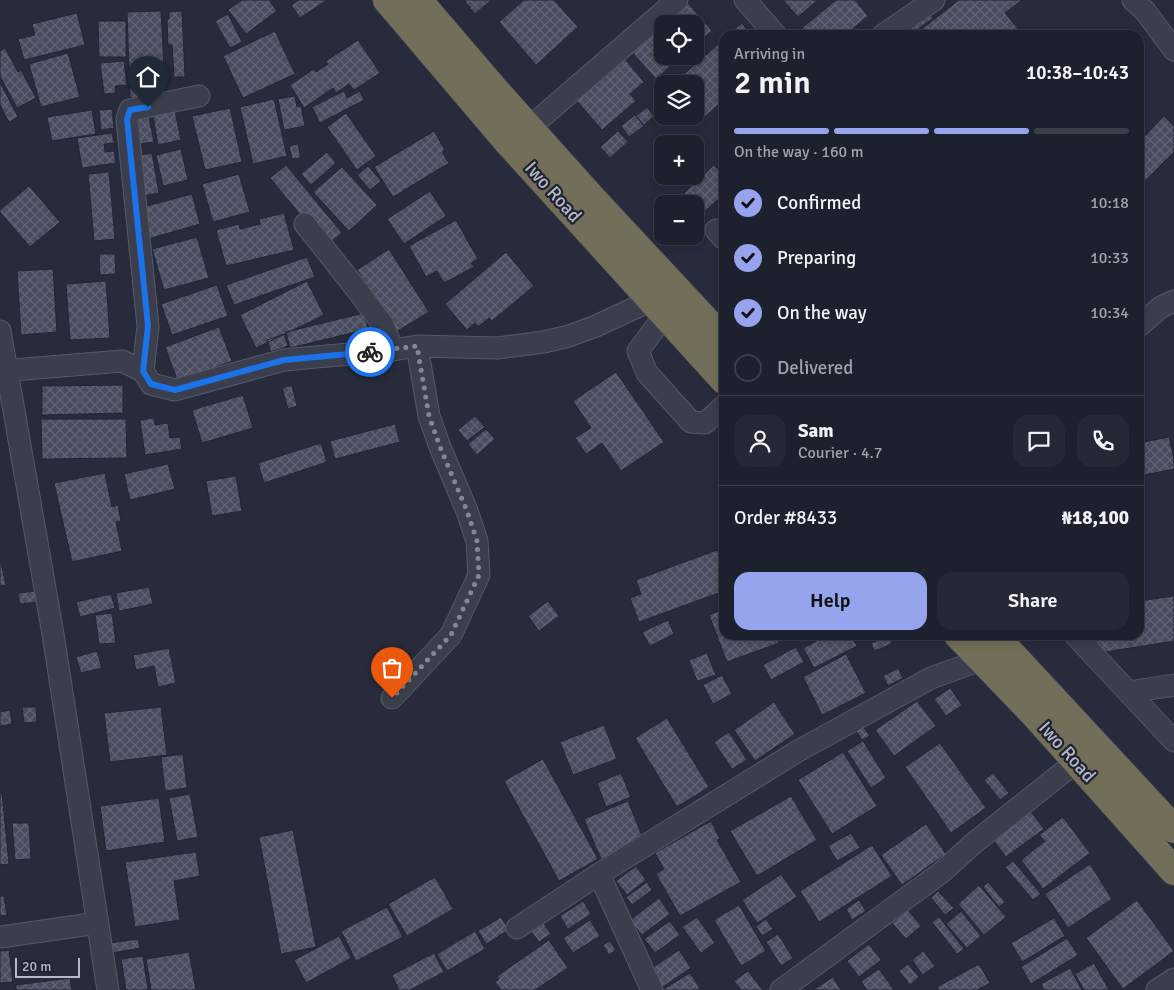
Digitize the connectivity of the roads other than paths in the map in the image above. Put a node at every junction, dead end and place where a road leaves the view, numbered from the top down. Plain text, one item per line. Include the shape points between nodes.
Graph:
1 (388, 0) edge
2 (418, 0) edge
3 (677, 0) edge
4 (745, 0) edge
5 (934, 0) edge
6 (1146, 4) edge
7 (772, 30) edge
8 (890, 30) edge
9 (1174, 50) edge
10 (199, 96) dead end
11 (529, 128) junction
12 (304, 224) dead end
13 (674, 284) junction
14 (1174, 301) edge
15 (658, 308) junction
16 (1144, 322) edge
17 (0, 331) edge
18 (719, 334) edge
19 (417, 346) junction
20 (393, 350) junction
21 (3, 370) edge
22 (143, 371) junction
23 (719, 375) edge
24 (719, 410) edge
25 (963, 640) edge
26 (999, 640) edge
27 (1080, 640) edge
28 (981, 660) junction
29 (1174, 685) edge
30 (1129, 692) junction
31 (392, 698) dead end
32 (1174, 741) edge
33 (1076, 762) junction
34 (1174, 829) edge
35 (1174, 871) edge
36 (599, 874) junction
37 (98, 922) junction
38 (517, 928) dead end
39 (0, 937) edge
40 (1174, 979) edge
41 (108, 990) edge
42 (652, 990) edge
43 (781, 990) edge
44 (1157, 990) edge

1 - 15 highway, Iwo Road via 507,141
2 - 11 highway, Iwo Road
3 - 11 street
4 - 7 street
5 - 8 street
6 - 9 street
10 - 22 street via 130,110 127,119 148,326
11 - 13 highway, Iwo Road
12 - 20 street via 383,325
13 - 15 street
13 - 18 highway, Iwo Road
14 - 16 street
15 - 19 street via 544,342 498,348
15 - 23 highway, Iwo Road
15 - 24 street via 638,351 647,373 691,422 705,423
17 - 21 street
19 - 20 street
19 - 31 street via 429,416 477,541 479,575 451,635
20 - 22 street via 284,360 175,390 151,384
21 - 22 street via 122,361
21 - 37 street via 54,644
25 - 28 highway, Iwo Road
26 - 34 highway, Iwo Road
27 - 30 street
28 - 33 highway, Iwo Road
28 - 36 street via 931,678 798,751
29 - 30 street
30 - 32 street
33 - 35 highway, Iwo Road
33 - 43 street via 942,872
36 - 38 street
36 - 42 street
37 - 39 street
37 - 41 street
40 - 44 street

